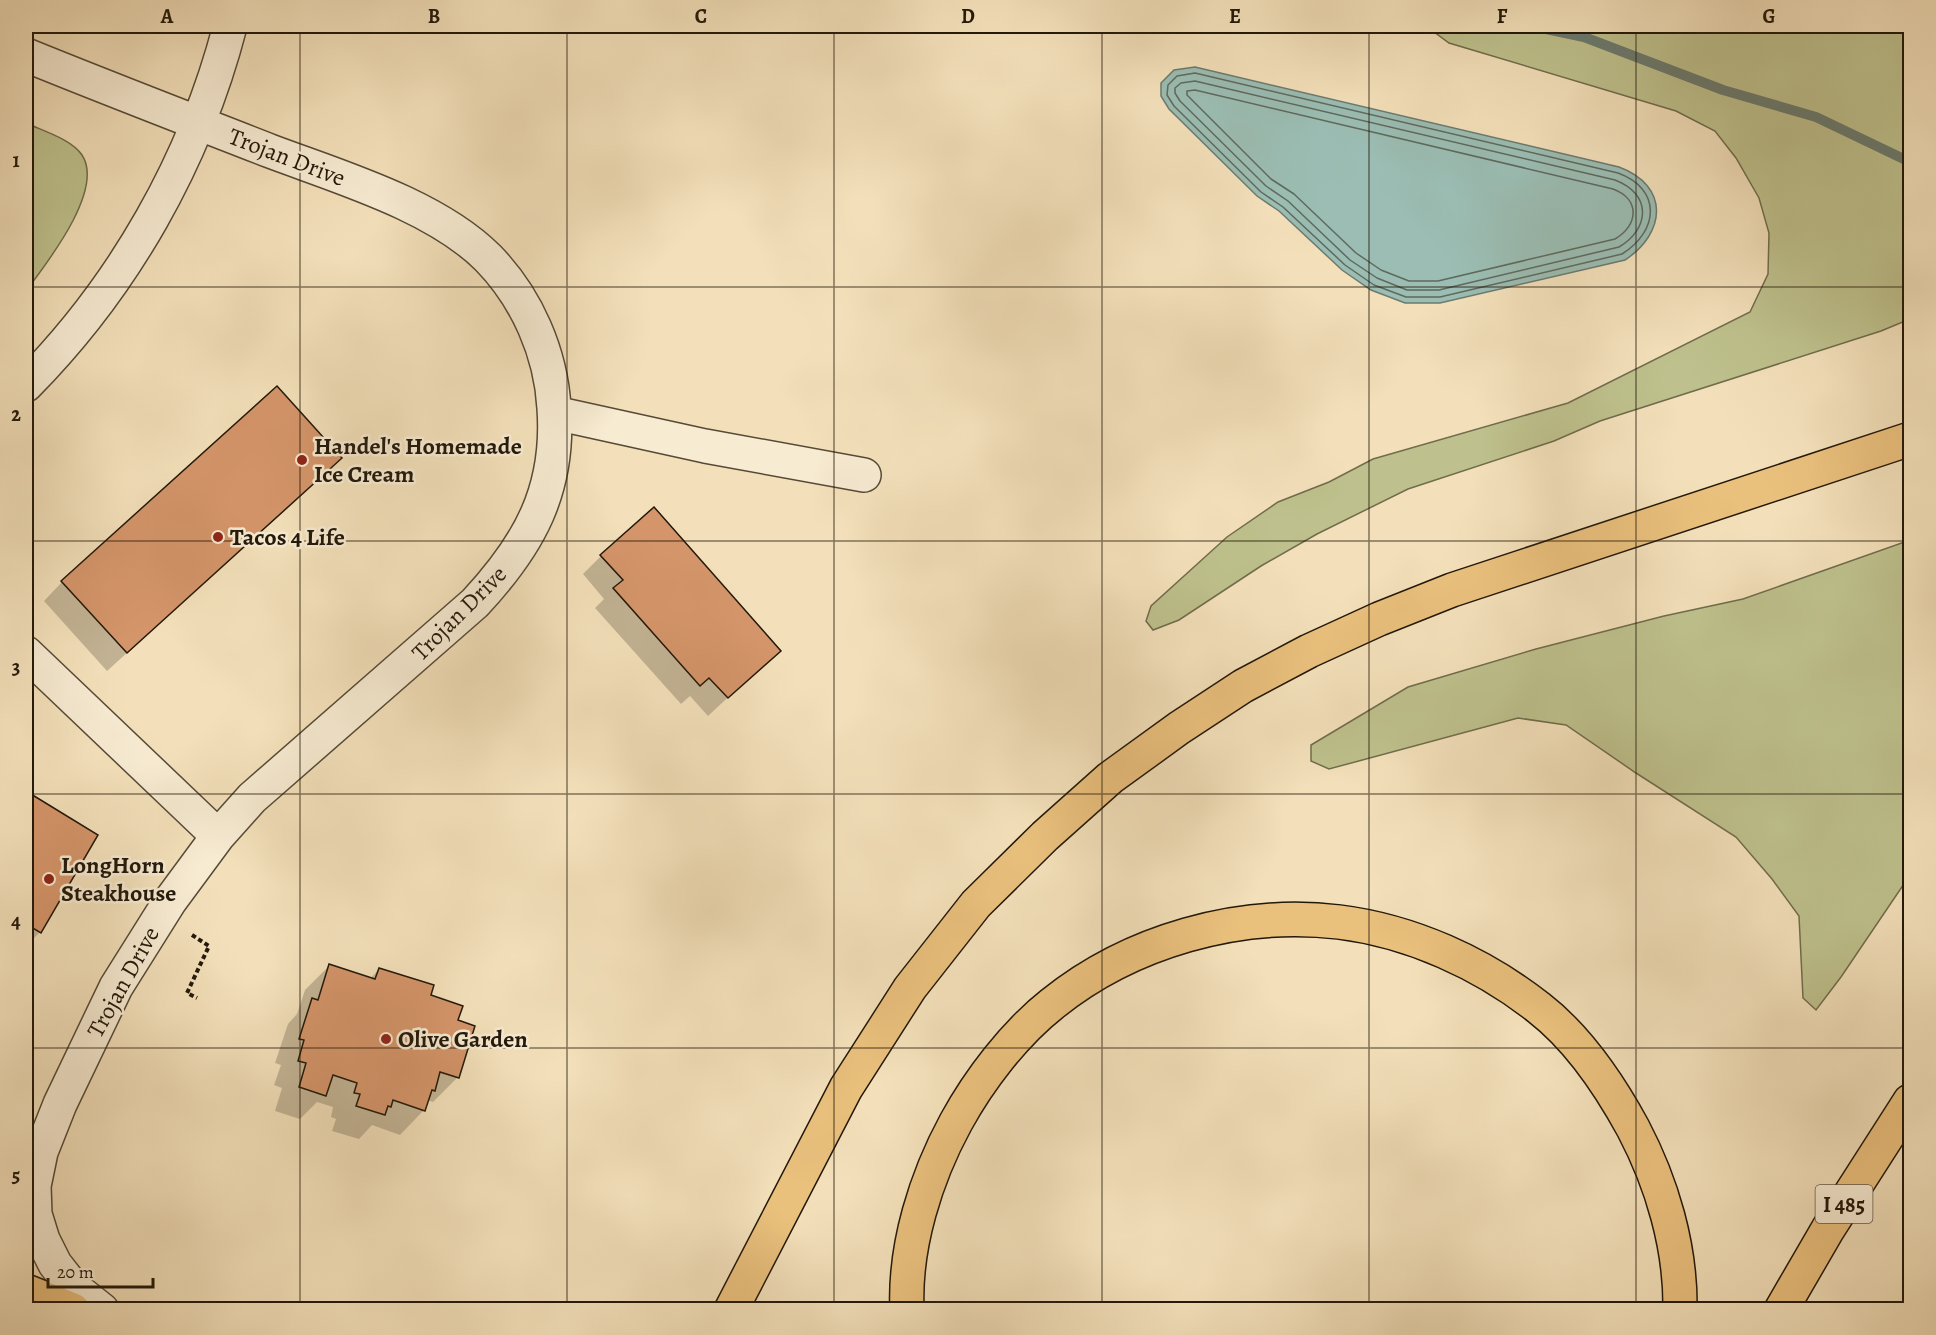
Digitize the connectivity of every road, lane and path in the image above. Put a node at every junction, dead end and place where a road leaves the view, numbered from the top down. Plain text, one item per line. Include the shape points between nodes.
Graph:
1 (230, 26) edge
2 (26, 55) edge
3 (199, 123) junction
4 (26, 385) edge
5 (555, 413) junction
6 (1911, 439) edge
7 (864, 475) dead end
8 (26, 654) edge
9 (218, 836) junction
10 (192, 935) dead end
11 (197, 998) dead end
12 (1911, 1101) edge
13 (26, 1291) edge
14 (73, 1310) edge
15 (102, 1310) edge
16 (731, 1310) edge
17 (907, 1310) edge
18 (1680, 1310) edge
19 (1781, 1310) edge

1 - 3 street
2 - 3 street, Trojan Drive
3 - 4 street via 172,182 116,277
3 - 5 street, Trojan Drive via 410,206 468,241 488,258 530,316 549,368
5 - 7 street
5 - 9 street, Trojan Drive via 554,450 542,502 528,536 507,567 475,603 252,798
6 - 16 main road via 1452,590 1379,619 1243,686 1110,778 976,904 910,988 846,1088
8 - 9 street
9 - 15 street, Trojan Drive via 170,901 116,987 41,1152 34,1199 43,1240 73,1287
10 - 11 path via 209,946 187,993
12 - 19 main road, I 485
13 - 14 main road
17 - 18 main road via 912,1246 923,1198 943,1146 972,1093 1008,1047 1051,1004 1100,971 1147,949 1208,928 1276,920 1339,922 1395,934 1450,953 1541,1009 1580,1048 1605,1081 1643,1147 1662,1195 1674,1244 1681,1287

